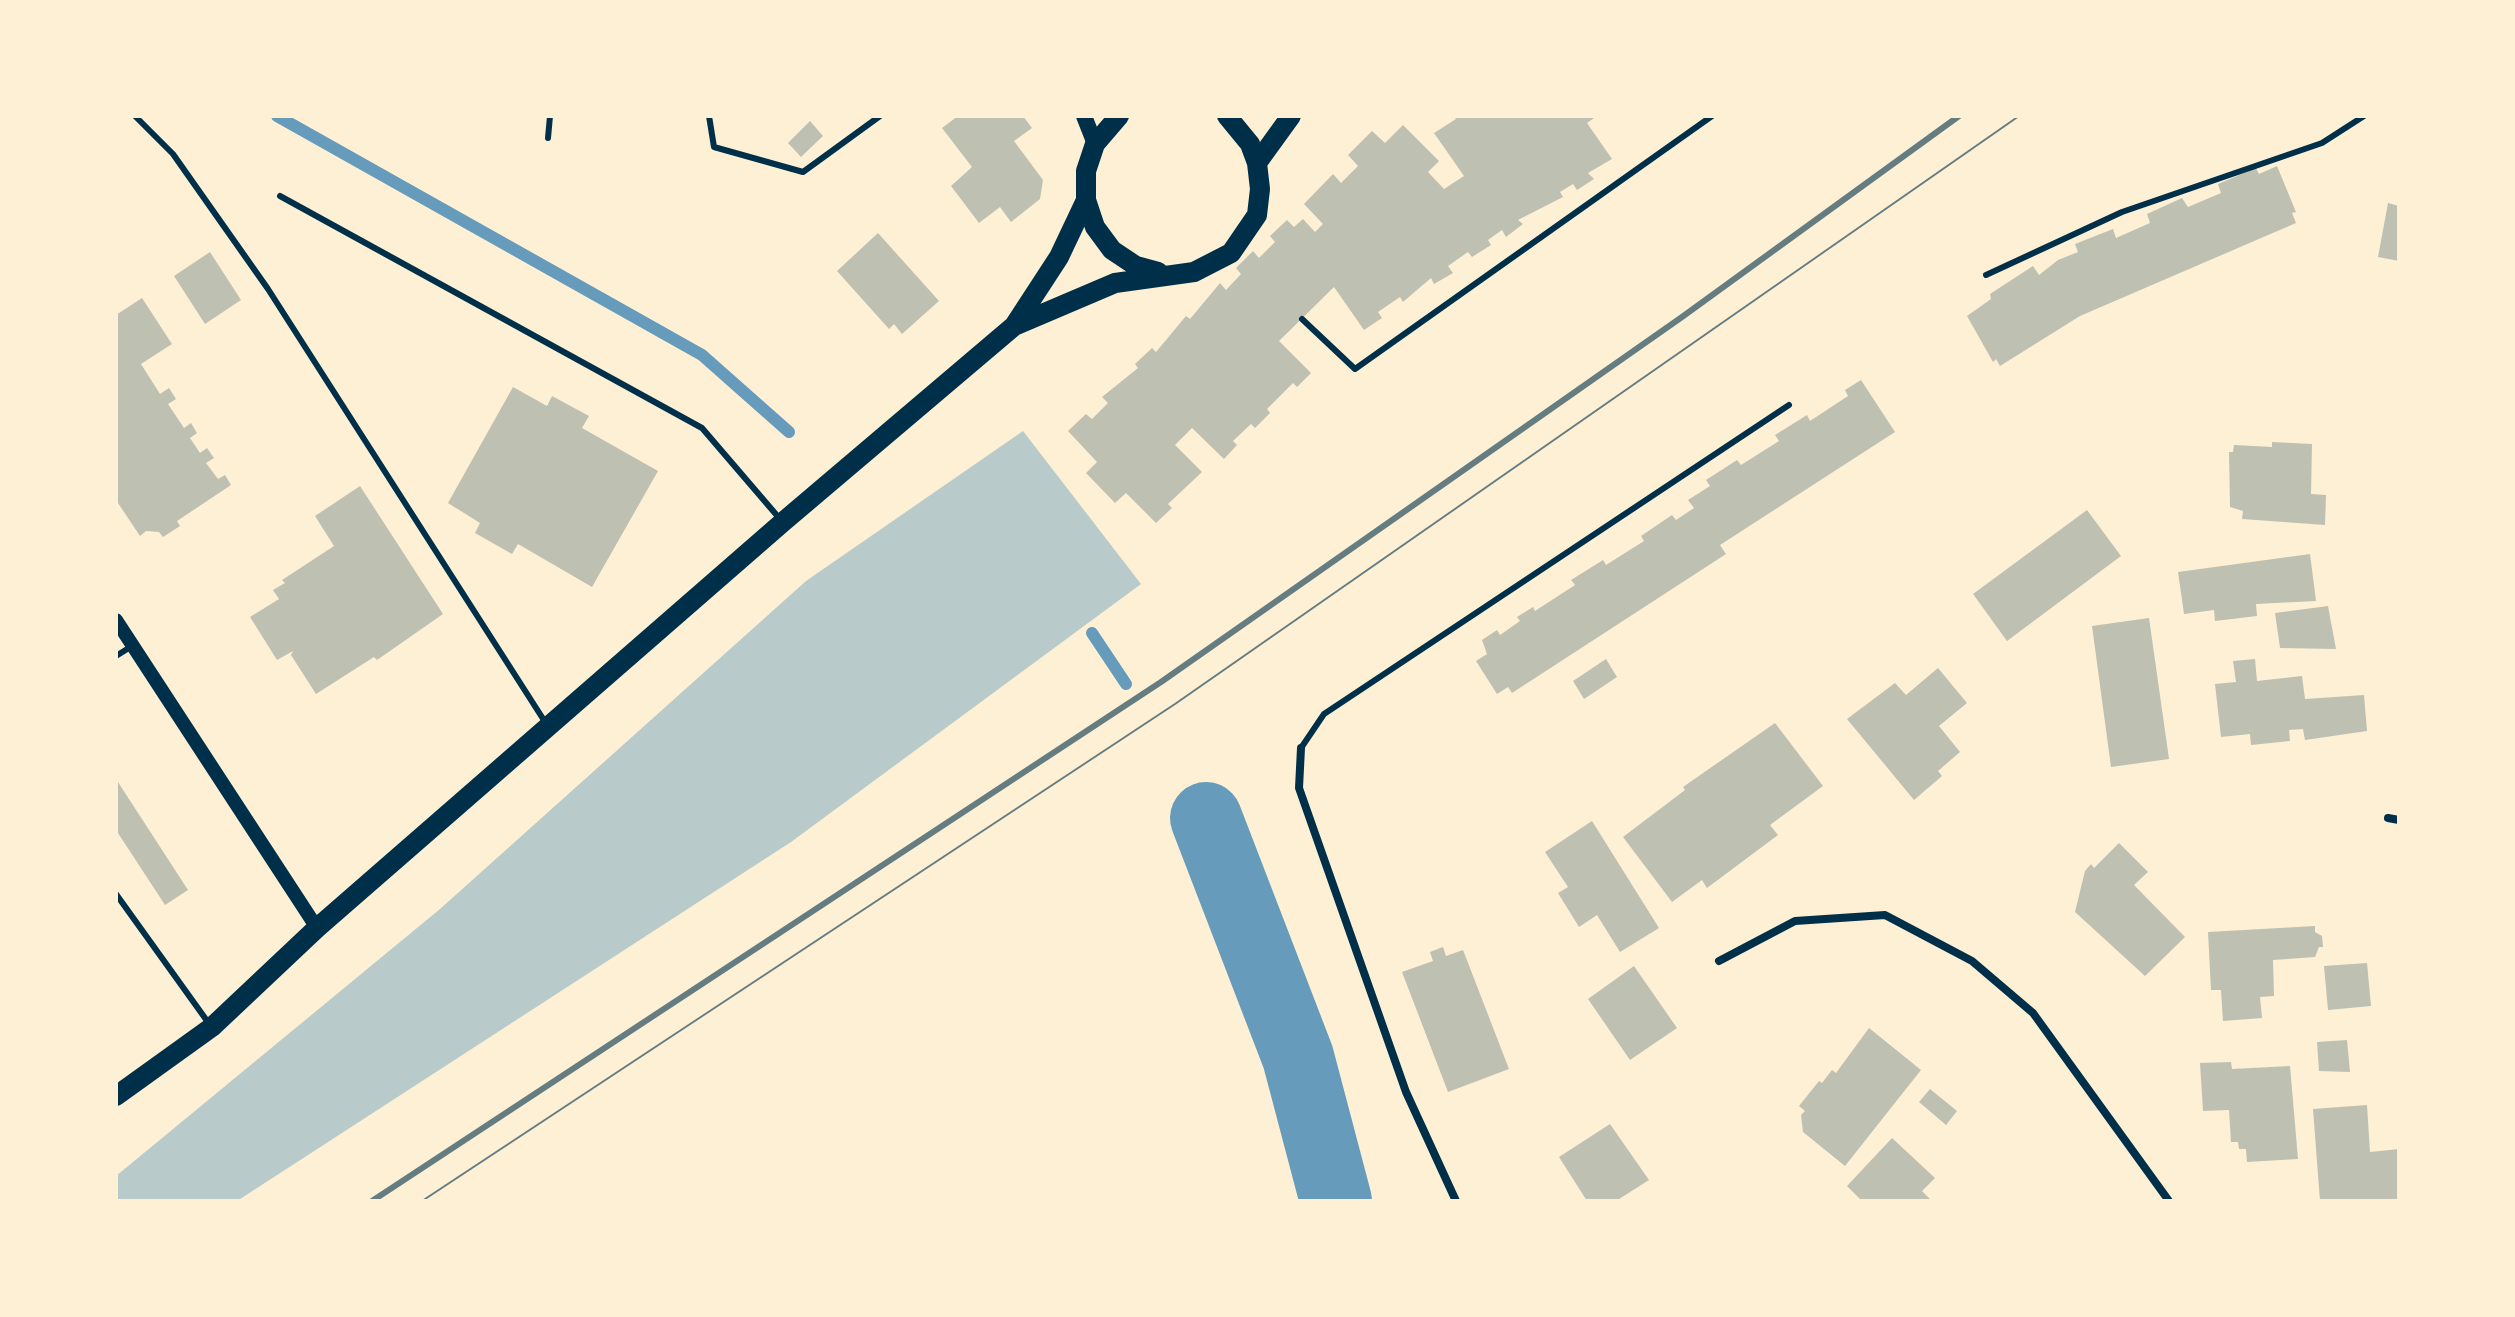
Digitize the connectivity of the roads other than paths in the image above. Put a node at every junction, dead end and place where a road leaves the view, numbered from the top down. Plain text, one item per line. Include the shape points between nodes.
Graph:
1 (135, 116) edge
2 (550, 116) edge
3 (709, 116) edge
4 (880, 116) edge
5 (1084, 116) edge
6 (1119, 116) edge
7 (1227, 116) edge
8 (1291, 116) edge
9 (1712, 116) edge
10 (2364, 116) edge
11 (548, 138) dead end
12 (1095, 144) junction
13 (1257, 163) junction
14 (280, 196) dead end
15 (1086, 200) junction
16 (1165, 274) junction
17 (1986, 275) dead end
18 (1302, 319) dead end
19 (1014, 326) junction
20 (1789, 405) dead end
21 (783, 522) junction
22 (116, 620) edge
23 (132, 646) junction
24 (116, 656) edge
25 (548, 726) junction
26 (1301, 748) joint
27 (2388, 818) dead end
28 (2399, 820) edge
29 (116, 894) edge
30 (317, 928) junction
31 (1719, 961) dead end
32 (212, 1027) junction
33 (116, 1096) edge
34 (1456, 1201) edge
35 (2169, 1201) edge

1 - 25 lane via 173,154 268,289
2 - 11 lane
3 - 4 lane via 714,147 803,172
5 - 12 main road
6 - 12 main road
7 - 13 main road via 1250,144
8 - 13 main road
9 - 18 lane via 1355,369
10 - 17 lane via 2322,143 2122,212
12 - 15 main road via 1086,171
13 - 16 main road via 1257,215 1234,256 1194,272
14 - 21 lane via 702,428
15 - 16 main road via 1095,227 1112,250 1136,266
15 - 19 main road via 1059,257
16 - 19 main road via 1115,283
19 - 21 main road
20 - 26 lane via 1324,714
21 - 25 main road
22 - 23 street
23 - 24 lane
23 - 30 street
25 - 30 main road
26 - 34 street via 1299,788 1406,1092
27 - 28 street
29 - 32 lane
30 - 32 main road
31 - 35 street via 1795,921 1885,915 1972,961 2033,1013
32 - 33 main road

